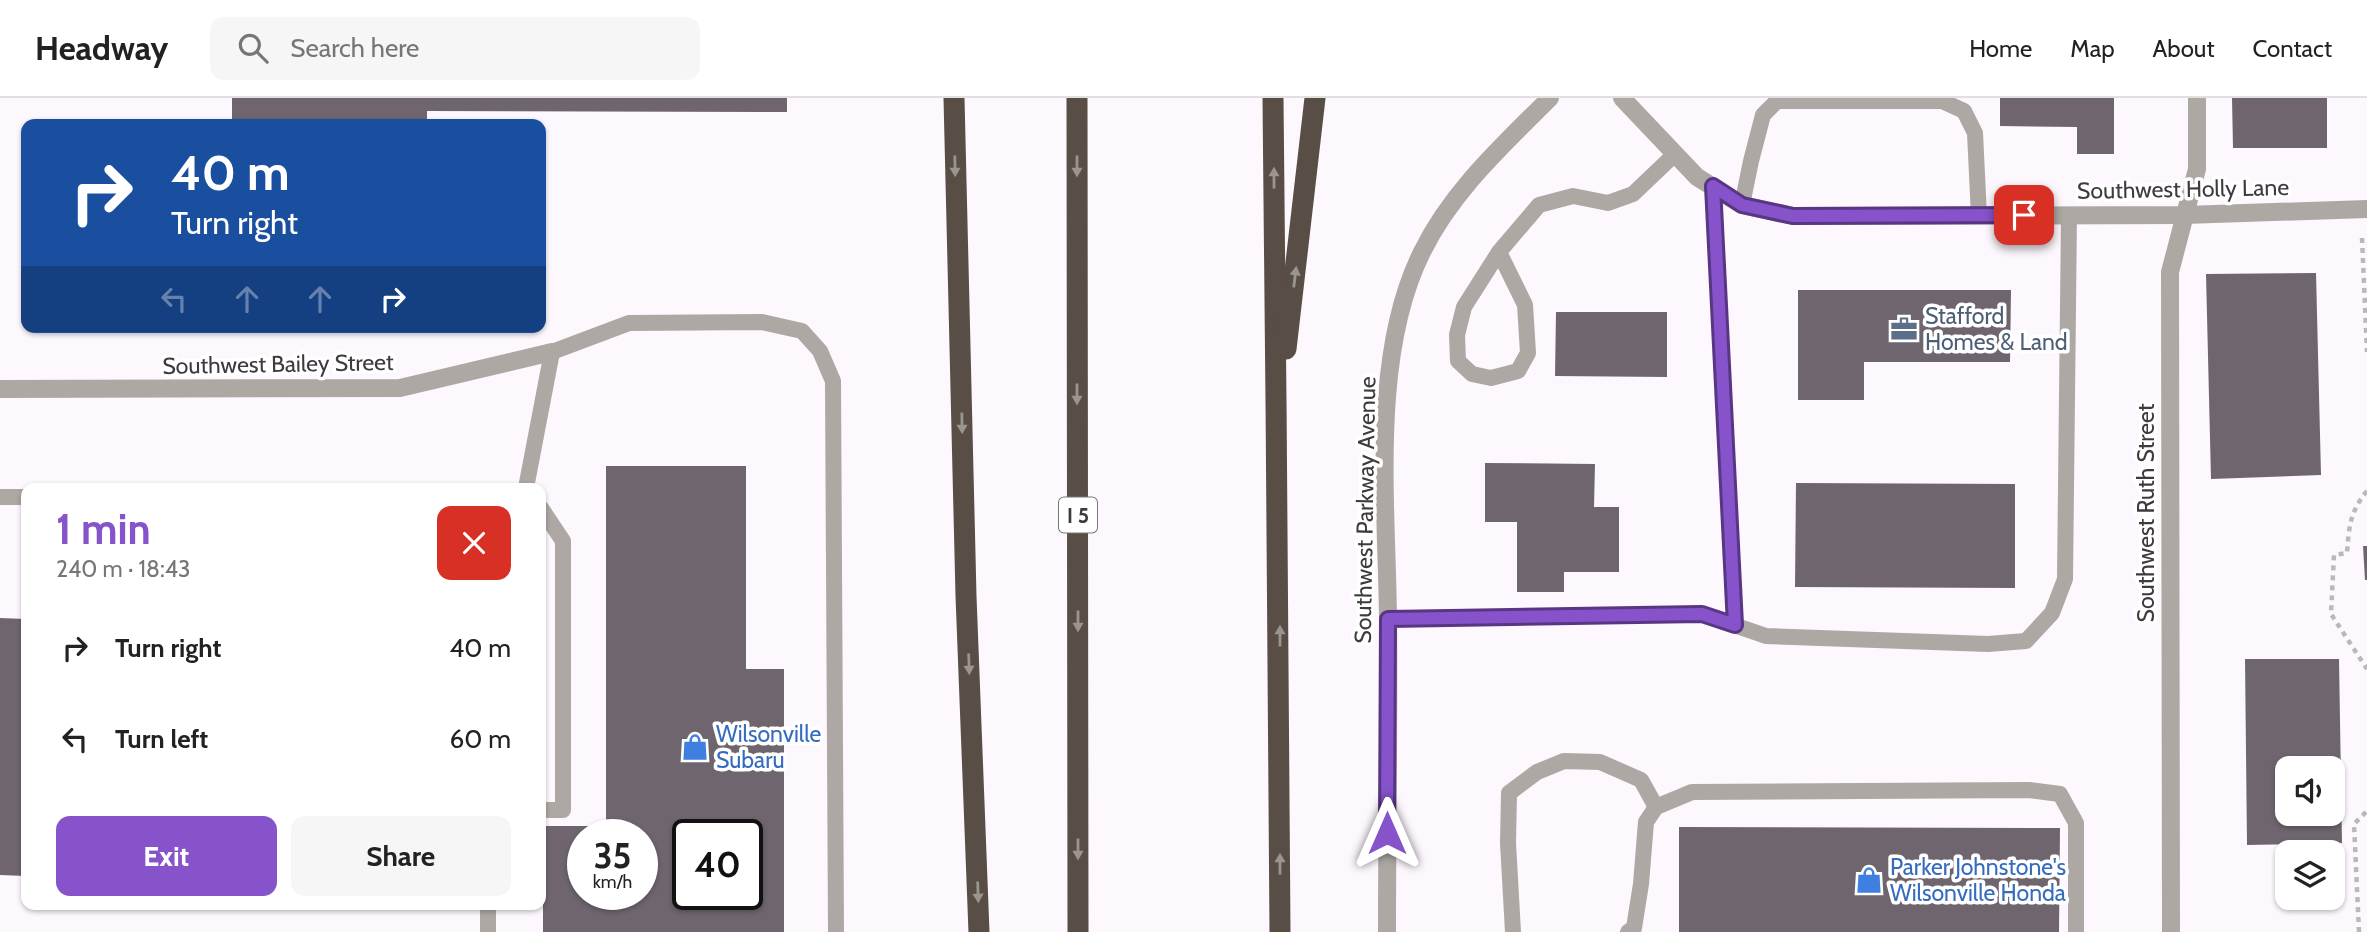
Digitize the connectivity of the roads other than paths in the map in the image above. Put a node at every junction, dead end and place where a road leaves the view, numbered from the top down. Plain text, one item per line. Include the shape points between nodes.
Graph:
1 (954, 98) edge
2 (1077, 98) edge
3 (1273, 98) edge
4 (1315, 98) edge
5 (1550, 98) edge
6 (1622, 98) edge
7 (1759, 98) edge
8 (2197, 98) edge
9 (1763, 115) junction
10 (1675, 154) junction
11 (1713, 186) junction
12 (1742, 205) junction
13 (2364, 209) edge
14 (2069, 215) junction
15 (2185, 215) junction
16 (1979, 216) junction
17 (1499, 252) junction
18 (552, 352) junction
19 (0, 389) edge
20 (1276, 442) junction
21 (528, 483) edge
22 (0, 497) edge
23 (21, 497) edge
24 (546, 516) edge
25 (1388, 619) junction
26 (1735, 625) junction
27 (1656, 807) junction
28 (546, 810) edge
29 (488, 910) edge
30 (488, 932) edge
31 (836, 932) edge
32 (979, 932) edge
33 (1078, 932) edge
34 (1280, 932) edge
35 (1387, 932) edge
36 (1513, 932) edge
37 (1628, 932) edge
38 (2076, 932) edge
39 (2171, 932) edge

1 -> 32 highway
2 -> 33 highway, I 5
20 -> 3 highway
20 -> 4 highway
5 - 25 street, Southwest Parkway Avenue via 1488,160 1445,213 1422,252 1403,300 1393,354 1385,453
6 - 10 street, Southwest Holly Lane
7 - 9 lane
8 - 15 street, Southwest Ruth Street via 2197,169
9 - 12 lane
9 - 16 lane via 1777,101 1942,101 1964,111 1975,132
10 - 11 street, Southwest Holly Lane
10 - 17 lane via 1633,194 1608,203 1573,196 1539,205
11 - 12 street, Southwest Holly Lane
11 - 26 lane
12 - 16 street, Southwest Holly Lane via 1793,216
13 - 15 street, Southwest Holly Lane
14 - 15 street, Southwest Holly Lane
14 - 16 street, Southwest Holly Lane
14 - 26 lane via 2065,579 2052,613 2025,641 1988,644 1766,636
15 - 39 street, Southwest Ruth Street via 2170,272
17 - 17 lane via 1464,307 1457,335 1458,360 1472,374 1492,378 1518,371 1528,353 1525,305
18 - 19 street, Southwest Bailey Street via 400,388
18 - 21 lane
18 - 31 lane via 629,323 762,322 802,331 820,351 833,381
34 -> 20 highway
22 - 23 lane
24 - 28 lane via 563,541 563,810
25 - 26 lane via 1702,614
25 - 35 street, Southwest Parkway Avenue
27 - 36 lane via 1641,780 1600,762 1564,761 1536,772 1509,793
27 - 37 lane via 1646,822 1638,906 1634,928
27 - 38 lane via 1692,792 2029,790 2060,794 2076,823
29 - 30 lane

